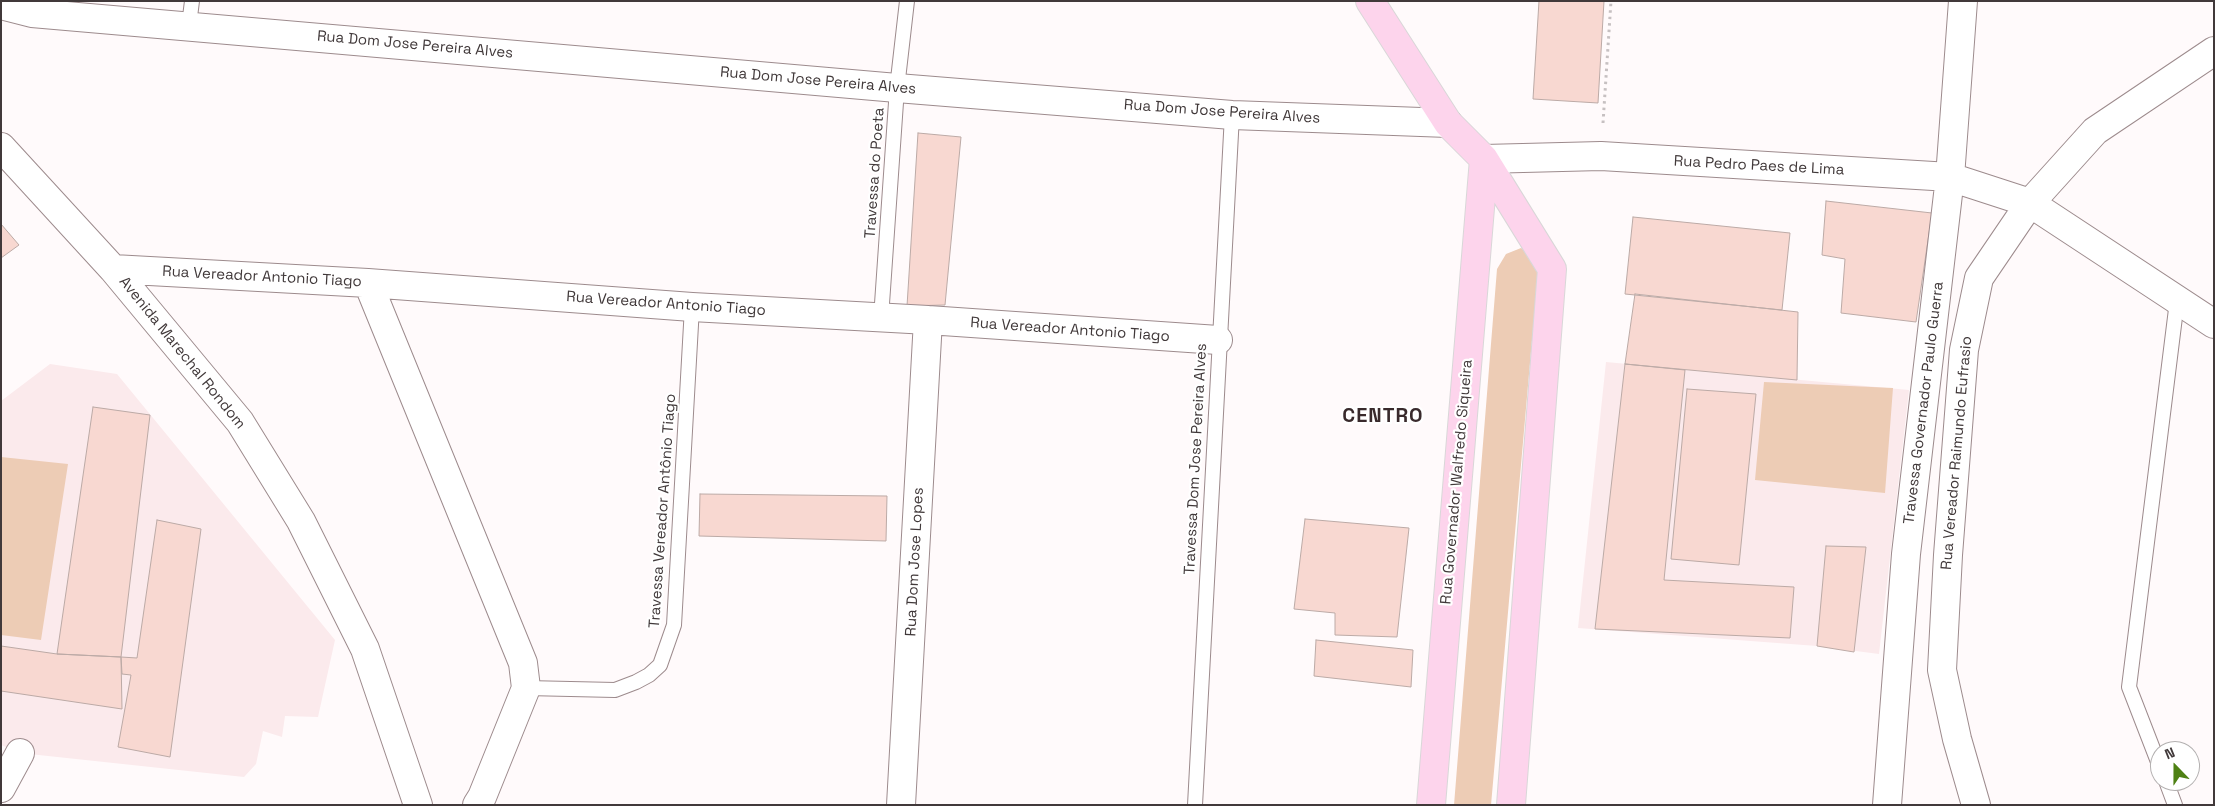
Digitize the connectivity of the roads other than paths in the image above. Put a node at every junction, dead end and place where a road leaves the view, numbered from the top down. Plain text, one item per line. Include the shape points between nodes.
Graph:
1 (907, 1) edge
2 (1370, 1) edge
3 (1964, 1) edge
4 (1, 5) edge
5 (190, 13) edge
6 (2214, 52) edge
7 (897, 88) junction
8 (1232, 115) junction
9 (1448, 123) junction
10 (1, 147) edge
11 (1484, 159) junction
12 (1950, 177) junction
13 (2030, 203) junction
14 (113, 270) junction
15 (368, 283) junction
16 (2177, 301) junction
17 (692, 306) junction
18 (881, 318) junction
19 (928, 320) junction
20 (2214, 324) edge
21 (1218, 340) junction
22 (1906, 554) junction
23 (1948, 555) junction
24 (526, 688) junction
25 (2150, 741) edge
26 (20, 753) dead end
27 (1, 788) edge
28 (2170, 791) edge
29 (418, 805) edge
30 (477, 805) edge
31 (901, 805) edge
32 (1195, 805) edge
33 (1431, 805) edge
34 (1511, 805) edge
35 (1887, 805) edge
36 (1976, 805) edge
37 (2175, 805) edge

1 - 7 lane, Travessa do Poeta
2 - 9 main road
3 - 12 street, Travessa Governador Paulo Guerra
4 - 5 street, Rua Dom Jose Pereira Alves via 32,13
5 - 7 street, Rua Dom Jose Pereira Alves
6 - 13 street, Rua Vereador Raimundo Eufrasio via 2095,131
7 - 8 street, Rua Dom Jose Pereira Alves
7 - 18 lane, Travessa do Poeta
8 - 9 street, Rua Dom Jose Pereira Alves
8 - 21 lane, Travessa Dom Jose Pereira Alves
9 - 11 main road
10 - 14 street, Avenida Marechal Rondom
11 - 12 street, Rua Pedro Paes de Lima via 1601,156
11 - 33 main road, Rua Governador Walfredo Siqueira
11 - 34 main road via 1552,269
12 - 13 street, Rua Pedro Paes de Lima
12 - 22 street, Travessa Governador Paulo Guerra
13 - 16 street, Rua Pedro Paes de Lima
13 - 23 street, Rua Vereador Raimundo Eufrasio via 1979,278 1964,350
14 - 15 street, Rua Vereador Antonio Tiago
14 - 29 street, Avenida Marechal Rondom via 240,422 301,521 365,649
15 - 17 street, Rua Vereador Antonio Tiago
15 - 24 street via 523,663
16 - 20 street, Rua Pedro Paes de Lima
16 - 25 lane via 2129,687
17 - 18 street, Rua Vereador Antonio Tiago
17 - 24 lane, Travessa Vereador Antônio Tiago via 674,625 660,665 636,682 615,690
18 - 19 street, Rua Vereador Antonio Tiago
19 - 21 street, Rua Vereador Antonio Tiago
19 - 31 street, Rua Dom Jose Lopes
21 - 32 lane, Travessa Dom Jose Pereira Alves
22 - 23 street
22 - 35 street, Travessa Governador Paulo Guerra
23 - 36 street, Rua Vereador Raimundo Eufrasio via 1942,670
24 - 30 street
26 - 27 street
28 - 37 lane

